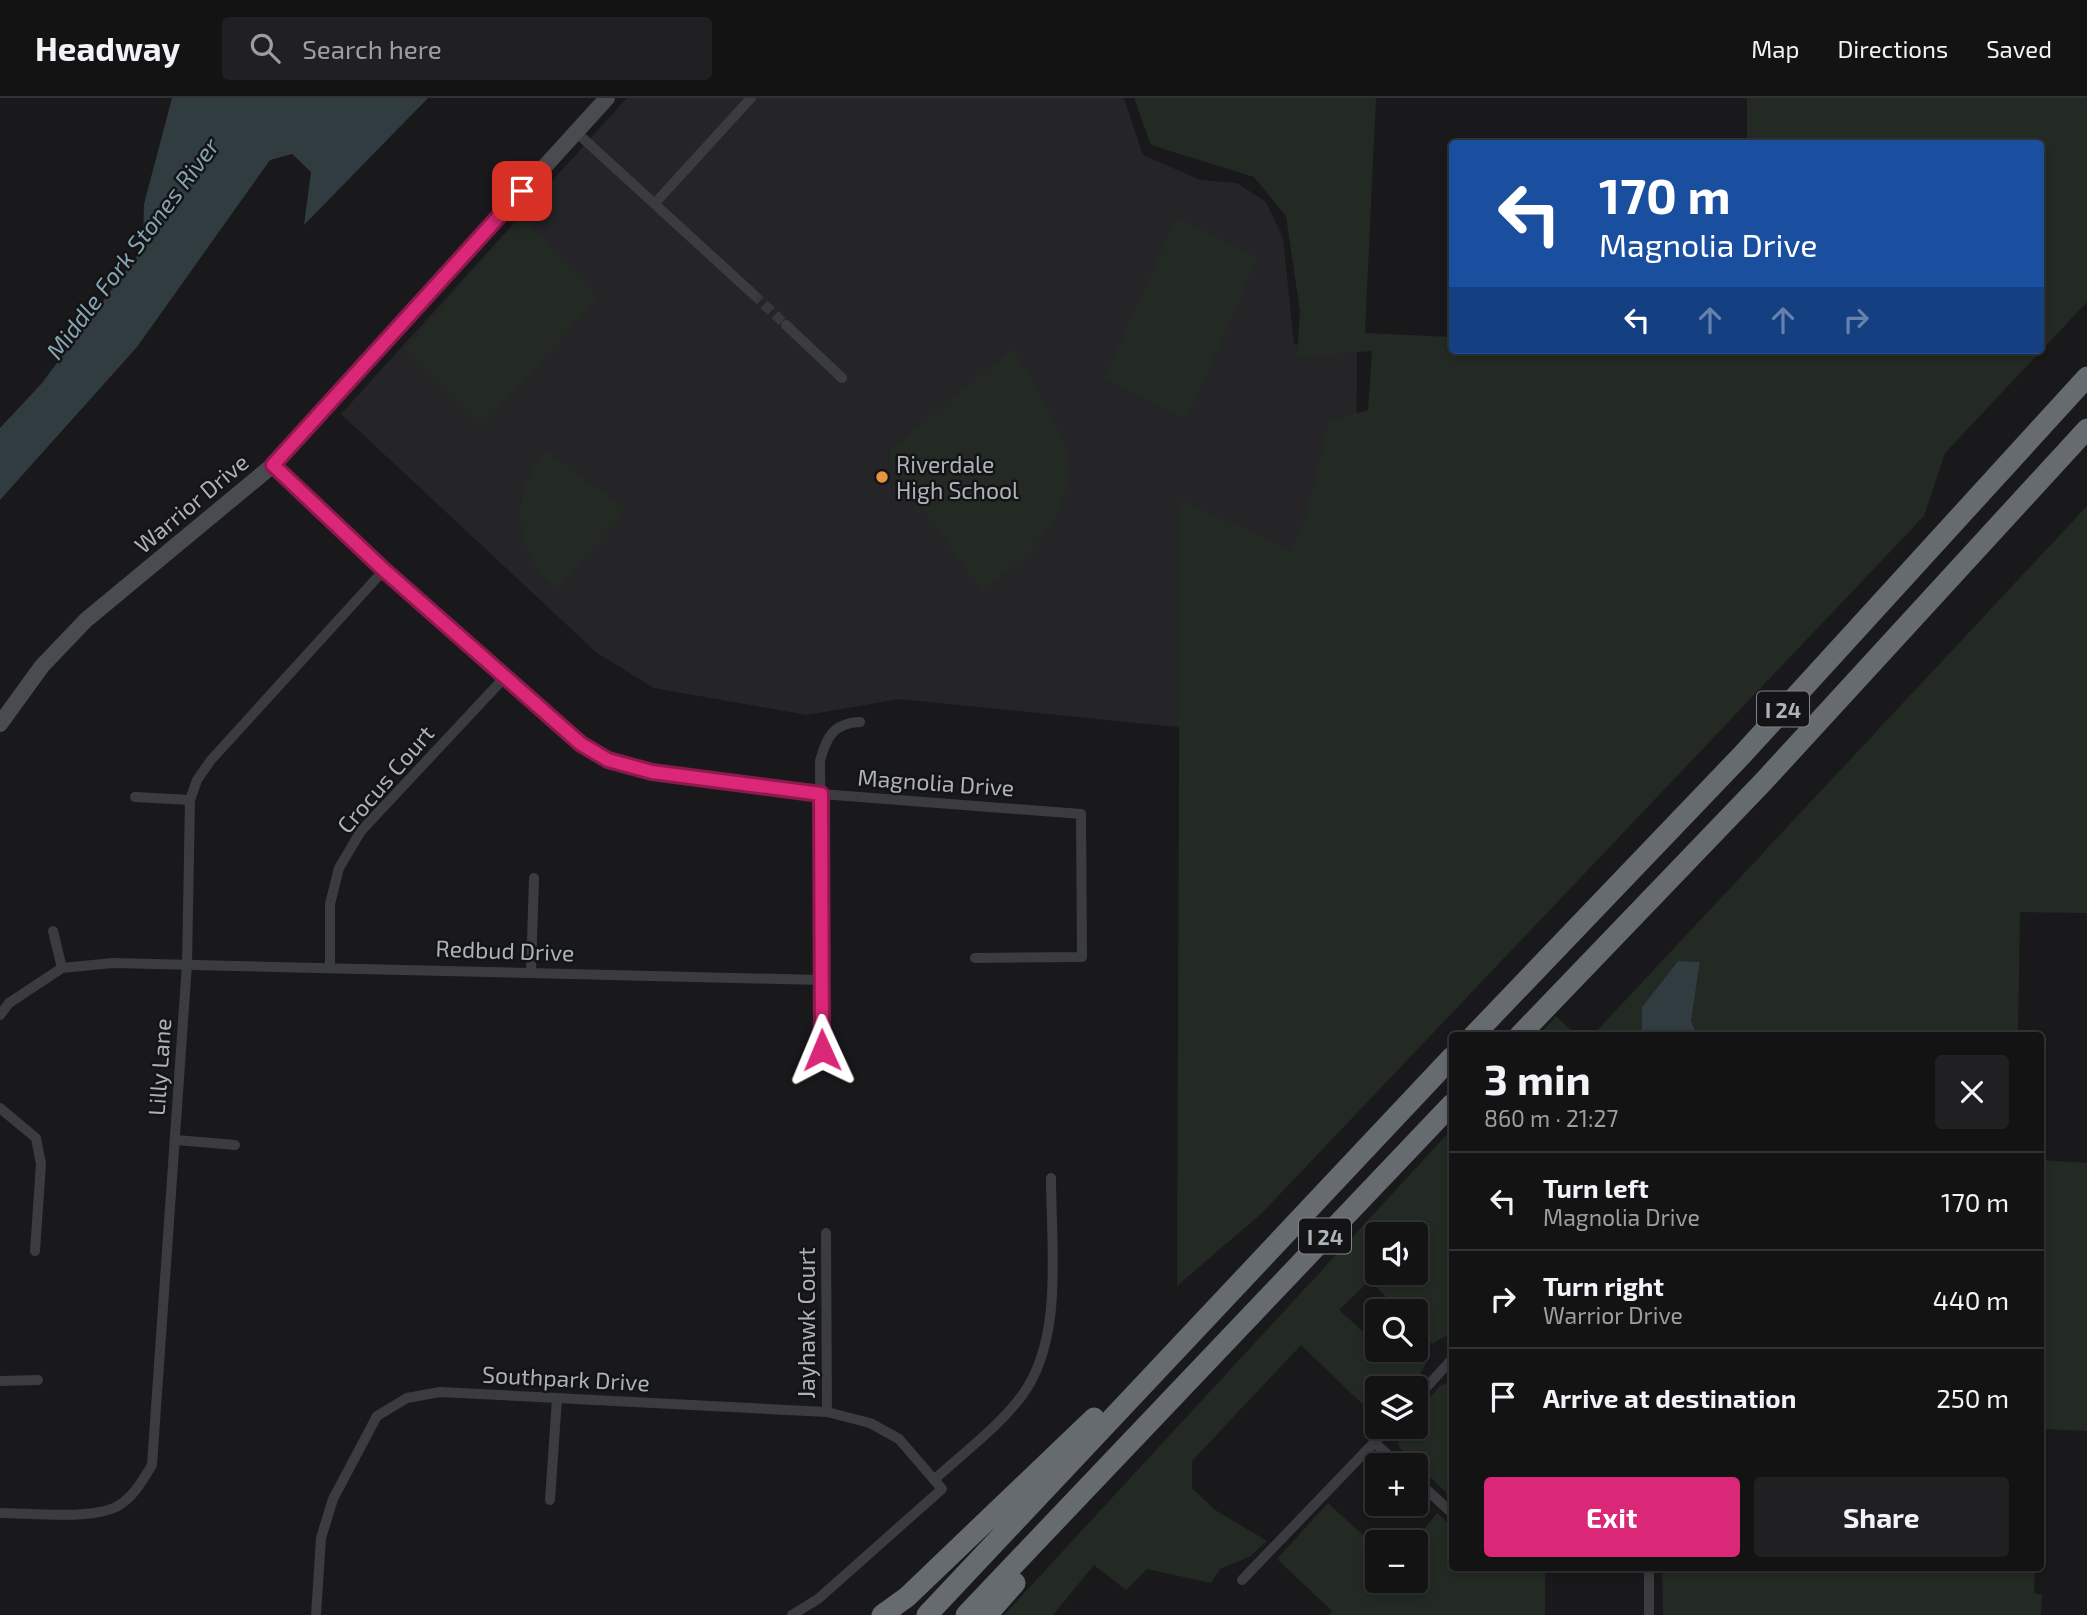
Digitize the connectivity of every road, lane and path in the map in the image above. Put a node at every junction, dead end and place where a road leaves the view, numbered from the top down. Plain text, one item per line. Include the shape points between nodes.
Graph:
1 (607, 98) edge
2 (751, 98) edge
3 (576, 132) junction
4 (656, 202) junction
5 (753, 294) tunnel mouth
6 (786, 324) tunnel mouth
7 (2087, 376) edge
8 (842, 378) dead end
9 (2087, 429) edge
10 (273, 465) junction
11 (384, 570) junction
12 (504, 678) junction
13 (860, 722) dead end
14 (0, 724) edge
15 (821, 794) junction
16 (135, 797) dead end
17 (190, 800) junction
18 (534, 878) dead end
19 (52, 931) dead end
20 (975, 958) dead end
21 (187, 964) junction
22 (330, 966) junction
23 (62, 968) junction
24 (531, 972) junction
25 (821, 980) junction
26 (0, 1015) edge
27 (1477, 1032) edge
28 (1522, 1032) edge
29 (822, 1050) dead end
30 (1449, 1060) edge
31 (1449, 1107) edge
32 (0, 1108) edge
33 (176, 1140) junction
34 (235, 1145) dead end
35 (1051, 1178) dead end
36 (826, 1233) dead end
37 (35, 1251) dead end
38 (1174, 1352) junction
39 (1449, 1362) edge
40 (1198, 1368) junction
41 (38, 1380) dead end
42 (0, 1381) edge
43 (1428, 1386) edge
44 (557, 1399) junction
45 (827, 1412) junction
46 (1379, 1439) edge
47 (1375, 1443) junction
48 (1386, 1453) edge
49 (938, 1484) junction
50 (1428, 1491) edge
51 (550, 1500) dead end
52 (1449, 1510) edge
53 (0, 1513) edge
54 (1649, 1571) edge
55 (1242, 1580) dead end
56 (316, 1615) edge
57 (792, 1615) edge
58 (882, 1615) edge
59 (927, 1615) edge
60 (966, 1615) edge
61 (987, 1615) edge
62 (1649, 1615) edge

1 - 3 street, Warrior Drive
2 - 4 street
3 - 4 street
3 - 10 street, Warrior Drive
4 - 5 street
6 - 8 street
7 - 27 highway, I 24 via 1742,755
9 - 28 highway, I 24 via 1764,781
10 - 11 street, Magnolia Drive
10 - 14 street, Warrior Drive via 86,620 41,666
11 - 12 street, Magnolia Drive
11 - 17 street, Lilly Lane via 211,761
12 - 15 street, Magnolia Drive via 581,744 608,760 652,772
12 - 22 street, Crocus Court via 362,831 339,868 330,904
13 - 15 street via 842,724 825,741
15 - 20 street, Magnolia Drive via 1081,814 1082,957
15 - 25 street
16 - 17 street
17 - 21 street, Lilly Lane
18 - 24 street
19 - 23 street
21 - 22 street, Redbud Drive
21 - 23 street, Redbud Drive
21 - 33 street, Lilly Lane
22 - 24 street, Redbud Drive
23 - 26 street via 9,1003
24 - 25 street, Redbud Drive
25 - 29 street
30 - 38 highway, I 24
31 - 40 highway, I 24
32 - 37 street via 36,1138 41,1164
33 - 34 street
33 - 53 street, Lilly Lane via 152,1465 138,1489 117,1507 91,1513
35 - 49 street via 1048,1340 1035,1375
36 - 45 street, Jayhawk Court
38 - 58 highway via 1105,1407
38 - 59 highway, I 24
39 - 43 street
40 - 60 highway, I 24
40 - 61 highway
41 - 42 street
44 - 45 street, Southpark Drive
44 - 51 street
44 - 56 street, Southpark Drive via 440,1392 407,1398 377,1416 332,1499 320,1538
45 - 49 street, Southpark Drive via 870,1423 899,1439
46 - 47 street
47 - 48 street
47 - 55 street
49 - 57 street via 818,1599
50 - 52 street
54 - 62 street

